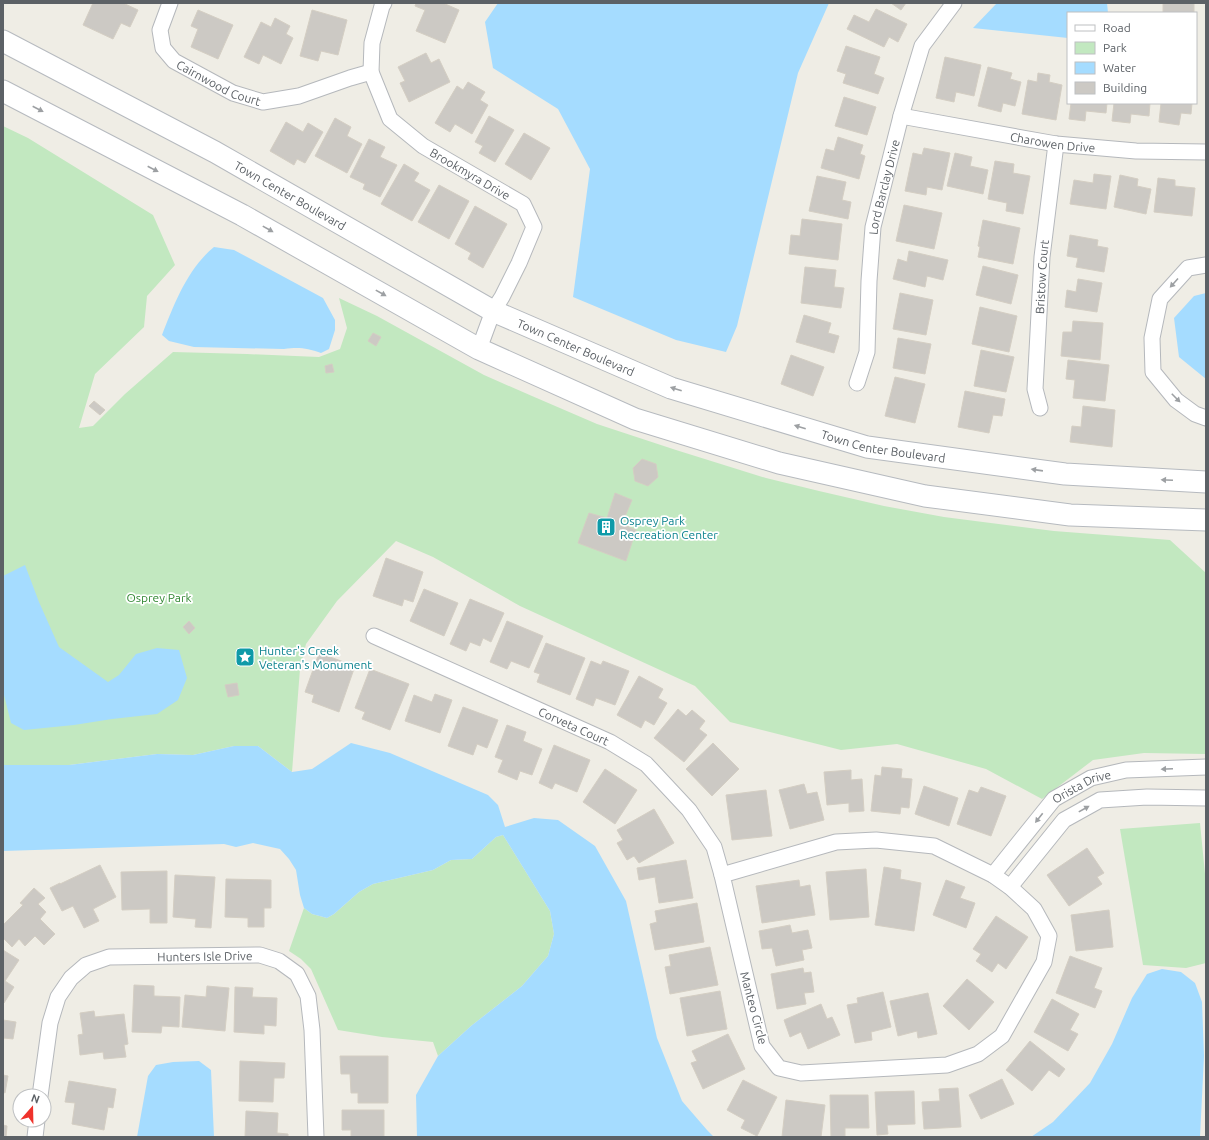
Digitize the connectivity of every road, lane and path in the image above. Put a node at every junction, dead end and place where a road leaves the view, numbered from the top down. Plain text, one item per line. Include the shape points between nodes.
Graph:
1 (170, 3) edge
2 (384, 3) edge
3 (954, 3) edge
4 (3, 41) edge
5 (372, 72) junction
6 (3, 91) edge
7 (901, 116) junction
8 (1056, 144) junction
9 (1206, 152) edge
10 (1206, 265) edge
11 (492, 311) junction
12 (479, 349) junction
13 (857, 383) dead end
14 (1040, 408) dead end
15 (1206, 418) edge
16 (1206, 482) edge
17 (1206, 520) edge
18 (374, 636) dead end
19 (1206, 767) edge
20 (1206, 798) edge
21 (722, 875) junction
22 (994, 875) junction
23 (1010, 887) junction
24 (41, 1088) edge
25 (316, 1137) edge

1 - 5 street, Cairnwood Court via 160,30 163,48 174,61 233,93 263,102 299,96
2 - 5 street, Brookmyra Drive via 372,43
3 - 7 street, Lord Barclay Drive via 922,46
4 - 11 street, Town Center Boulevard via 215,152
5 - 11 street, Brookmyra Drive via 390,119 423,146 523,204 534,227 502,297
6 -> 12 street via 242,215
7 - 8 street, Charowen Drive
7 - 13 street, Lord Barclay Drive via 874,226 867,352
8 - 9 street, Charowen Drive via 1136,151
8 - 14 street, Bristow Court via 1042,257 1035,389
10 -> 15 street via 1188,268 1160,299 1152,338 1153,372 1176,400 1195,414
11 - 12 street, Brookmyra Drive
16 -> 11 street, Town Center Boulevard via 1065,474 867,447 671,388
12 - 17 street via 635,419 779,463 926,496 1070,515
18 - 21 street, Corveta Court via 610,742 646,764 690,810 714,847
19 -> 22 street, Orista Drive via 1126,770 1091,778 1054,799
23 -> 20 street, Orista Drive via 1064,820 1100,800 1147,797
21 - 22 street, Manteo Circle via 836,842 876,840 934,846
21 - 23 street, Manteo Circle via 762,1046 779,1068 801,1073 947,1065 978,1054 1002,1036 1044,962 1049,936 1034,908
22 - 23 street, Manteo Circle
24 - 25 street, Hunters Isle Drive via 50,1023 58,997 71,978 86,965 108,957 260,955 279,961 297,974 308,996 312,1030

